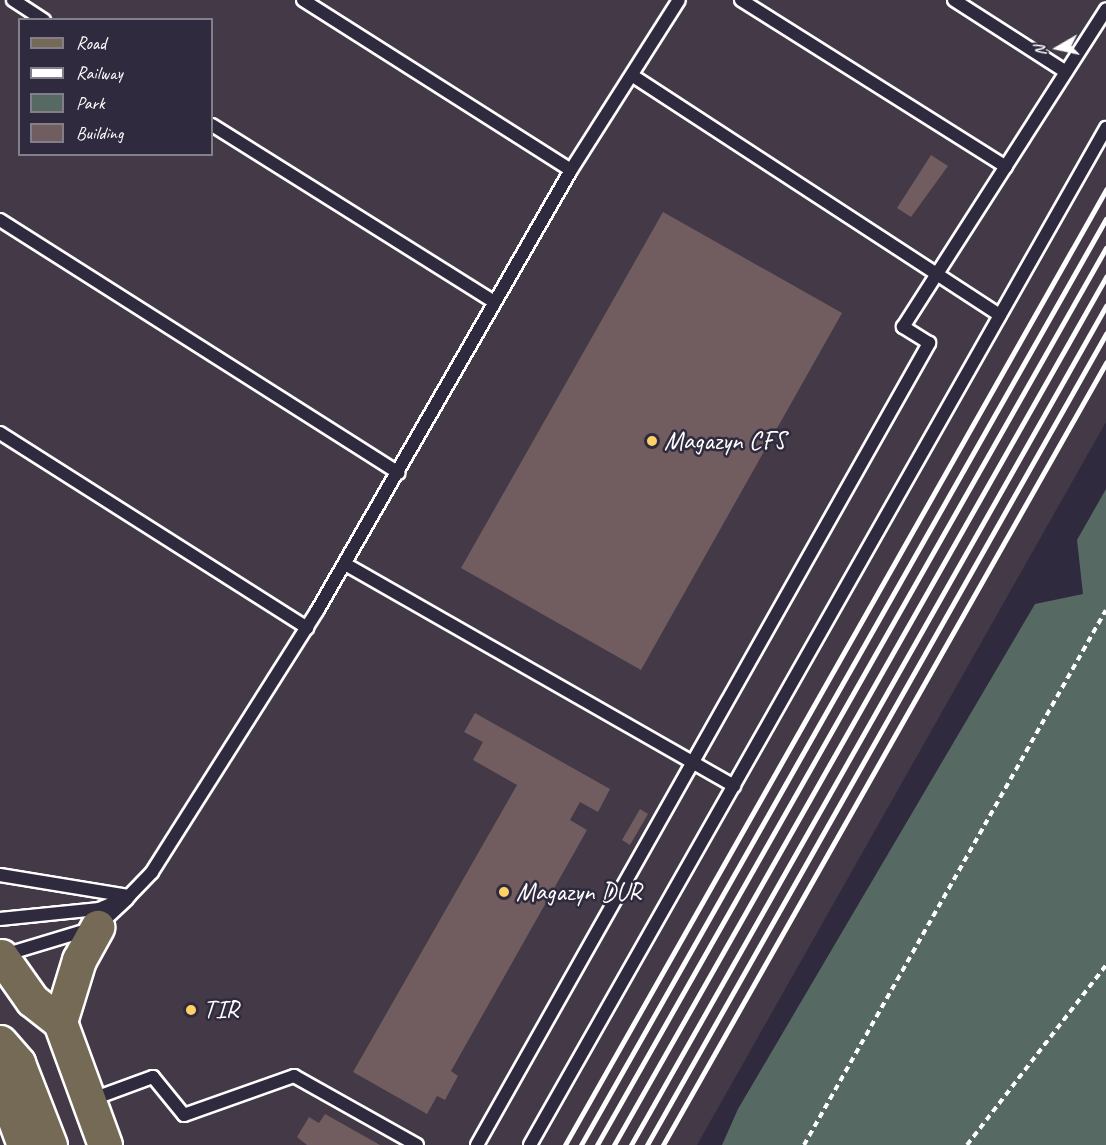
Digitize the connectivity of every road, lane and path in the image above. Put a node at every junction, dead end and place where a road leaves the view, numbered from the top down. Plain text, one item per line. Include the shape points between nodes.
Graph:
1 (13, 0) edge
2 (303, 0) edge
3 (679, 0) edge
4 (741, 0) edge
5 (954, 0) edge
6 (1106, 9) edge
7 (41, 18) edge
8 (1066, 72) junction
9 (633, 76) junction
10 (213, 126) edge
11 (1106, 128) edge
12 (1006, 167) junction
13 (571, 170) junction
14 (0, 220) edge
15 (937, 275) junction
16 (494, 302) junction
17 (1000, 315) junction
18 (0, 433) edge
19 (398, 473) junction
20 (345, 564) junction
21 (1106, 610) edge
22 (307, 628) junction
23 (693, 763) junction
24 (734, 786) junction
25 (0, 875) edge
26 (129, 896) junction
27 (0, 919) edge
28 (97, 927) junction
29 (0, 933) edge
30 (0, 957) edge
31 (1106, 965) edge
32 (60, 1022) junction
33 (0, 1042) edge
34 (0, 1080) edge
35 (89, 1100) junction
36 (24, 1145) edge
37 (50, 1145) edge
38 (105, 1145) edge
39 (417, 1145) edge
40 (477, 1145) edge
41 (530, 1145) edge
42 (804, 1145) edge
43 (967, 1145) edge

1 - 7 lane
2 - 13 lane
3 - 9 lane
4 - 12 lane
5 - 8 lane
6 - 8 lane
8 - 12 lane
9 - 13 lane
9 - 15 lane
10 - 16 lane
11 - 17 lane
12 - 15 lane
13 - 16 lane
14 - 19 lane
15 - 17 lane
15 - 23 lane via 903,327 929,343
16 - 19 lane
17 - 24 lane
18 - 22 lane
19 - 20 lane
20 - 22 lane
20 - 23 lane
21 - 42 path
22 - 26 lane via 159,862
23 - 24 lane
23 - 40 lane
24 - 41 lane
25 - 26 lane
26 - 27 lane via 86,913
26 - 28 lane
28 - 30 lane
28 - 32 main road via 79,960
29 - 30 main road
30 - 32 main road via 32,1000
31 - 43 path
32 - 35 main road
33 - 37 main road via 18,1063
34 - 36 main road
35 - 38 main road
35 - 39 lane via 153,1077 184,1115 294,1076

